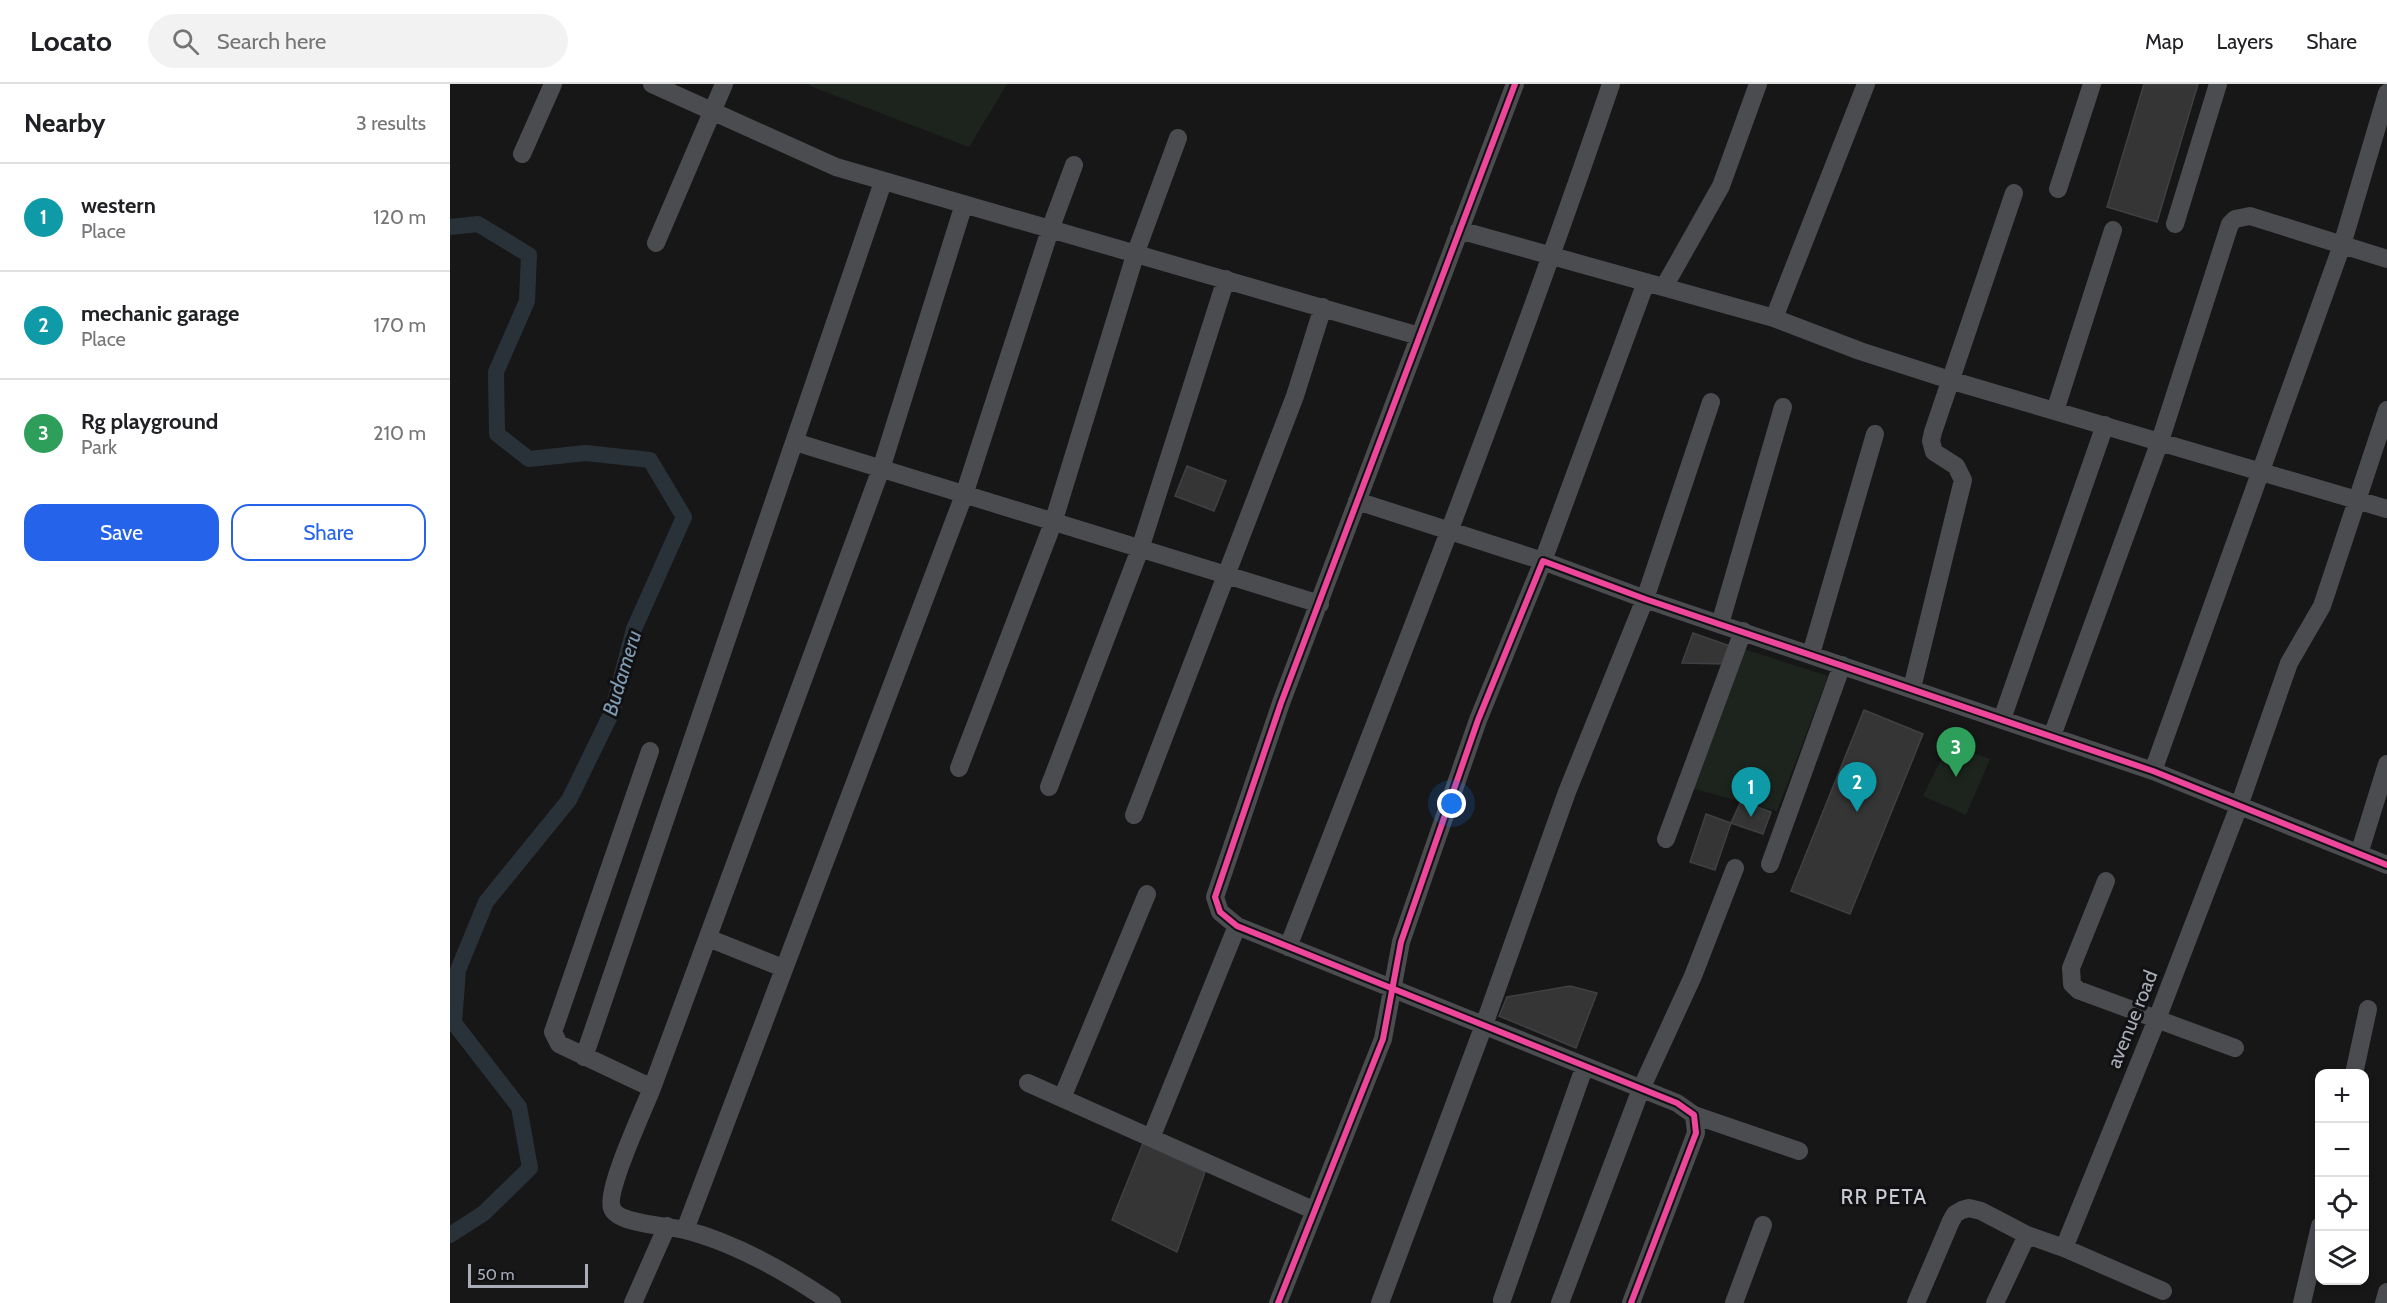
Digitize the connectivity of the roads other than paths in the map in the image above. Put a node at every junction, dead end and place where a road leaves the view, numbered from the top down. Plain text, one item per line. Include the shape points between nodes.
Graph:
1 (553, 84) edge
2 (652, 84) edge
3 (724, 84) edge
4 (1515, 84) edge
5 (1611, 84) edge
6 (1758, 84) edge
7 (1866, 84) edge
8 (2092, 84) edge
9 (2218, 84) edge
10 (2387, 93) edge
11 (711, 110) junction
12 (1178, 138) dead end
13 (522, 154) dead end
14 (1074, 165) dead end
15 (884, 182) junction
16 (2058, 189) dead end
17 (2014, 193) dead end
18 (964, 204) junction
19 (2175, 224) dead end
20 (1051, 227) junction
21 (1459, 230) junction
22 (2113, 230) dead end
23 (656, 243) dead end
24 (2342, 245) junction
25 (1136, 252) junction
26 (1552, 256) junction
27 (2387, 259) edge
28 (1226, 279) junction
29 (1646, 282) junction
30 (1665, 287) junction
31 (1323, 308) junction
32 (1774, 318) junction
33 (1419, 336) junction
34 (1953, 381) junction
35 (1711, 402) dead end
36 (1783, 407) dead end
37 (2387, 410) edge
38 (2055, 411) junction
39 (2105, 425) junction
40 (1875, 434) dead end
41 (2160, 441) junction
42 (795, 442) junction
43 (881, 469) junction
44 (2262, 473) junction
45 (964, 495) junction
46 (1357, 501) junction
47 (2358, 501) junction
48 (2387, 509) edge
49 (1053, 522) junction
50 (1451, 532) junction
51 (1140, 549) junction
52 (1543, 561) junction
53 (1226, 575) junction
54 (1645, 599) junction
55 (1320, 604) junction
56 (1720, 624) junction
57 (1743, 631) junction
58 (1811, 654) junction
59 (1842, 665) junction
60 (1912, 688) junction
61 (2002, 719) junction
62 (2052, 736) junction
63 (650, 751) dead end
64 (2387, 764) edge
65 (959, 768) dead end
66 (2153, 771) junction
67 (1049, 787) dead end
68 (2239, 806) junction
69 (1134, 815) dead end
70 (1666, 840) dead end
71 (2359, 854) junction
72 (1770, 864) dead end
73 (2387, 865) edge
74 (1735, 867) dead end
75 (2106, 881) dead end
76 (1147, 894) dead end
77 (1236, 926) junction
78 (708, 938) junction
79 (1288, 947) junction
80 (783, 968) junction
81 (1393, 990) junction
82 (2368, 1009) dead end
83 (2157, 1019) junction
84 (1484, 1025) junction
85 (2235, 1048) dead end
86 (584, 1057) junction
87 (1584, 1068) junction
88 (2355, 1069) edge
89 (1028, 1083) dead end
90 (652, 1088) junction
91 (1641, 1089) junction
92 (1062, 1098) junction
93 (1694, 1115) junction
94 (1151, 1138) junction
95 (1799, 1151) dead end
96 (1313, 1210) junction
97 (1763, 1225) dead end
98 (676, 1228) junction
99 (2318, 1231) edge
100 (2027, 1235) junction
101 (2064, 1248) junction
102 (2163, 1291) dead end
103 (2387, 1292) edge
104 (1502, 1300) dead end
105 (633, 1303) edge
106 (832, 1303) edge
107 (1278, 1303) edge
108 (1380, 1303) edge
109 (1560, 1303) edge
110 (1631, 1303) edge
111 (1734, 1303) edge
112 (1916, 1303) edge
113 (1995, 1303) edge
114 (2302, 1303) edge
115 (2385, 1303) edge

1 - 13 street
2 - 11 street
3 - 11 street
4 - 21 street
5 - 26 street
6 - 30 street via 1721,186
7 - 32 street
8 - 16 street
9 - 19 street
10 - 24 street
11 - 15 street via 808,156
11 - 23 street
12 - 25 street
14 - 20 street
15 - 18 street
15 - 42 street
17 - 34 street
18 - 20 street
18 - 43 street
20 - 25 street
20 - 45 street
21 - 26 street
21 - 33 street
22 - 38 street
24 - 27 street
24 - 41 street via 2250,216 2230,224
24 - 44 street
25 - 28 street
25 - 49 street
26 - 29 street
26 - 50 street
28 - 31 street
28 - 51 street
29 - 30 street
29 - 52 street
30 - 32 street
31 - 33 street
31 - 53 street via 1295,396
32 - 34 street
33 - 46 street
34 - 38 street
34 - 60 street via 1931,441 1937,455 1961,473 1962,488
35 - 54 street
36 - 56 street
37 - 47 street, avenue road
38 - 39 street
39 - 41 street
39 - 61 street
40 - 58 street
41 - 44 street
41 - 62 street
42 - 43 street
42 - 86 street
43 - 45 street
43 - 78 street
44 - 47 street
44 - 66 street
45 - 49 street
45 - 80 street
46 - 50 street
46 - 55 street
47 - 48 street
47 - 68 street, avenue road via 2322,606 2289,663
49 - 51 street
49 - 65 street
50 - 52 street
50 - 79 street
51 - 53 street
51 - 67 street
52 - 54 street
52 - 81 street via 1474,731 1401,942
53 - 55 street
53 - 69 street
54 - 56 street
54 - 84 street via 1568,792
55 - 77 street via 1217,888 1217,906
56 - 57 street
57 - 58 street
57 - 70 street
58 - 59 street
59 - 60 street
59 - 72 street
60 - 61 street
61 - 62 street
62 - 66 street
63 - 86 street via 554,1026 554,1038 559,1044
64 - 71 street
66 - 68 street
68 - 71 street
68 - 83 street, avenue road
71 - 73 street
74 - 91 street via 1693,976
75 - 83 street via 2071,968 2072,984 2078,990
76 - 92 street
77 - 79 street
77 - 94 street
78 - 80 street
78 - 90 street
79 - 81 street
80 - 98 street
81 - 84 street
81 - 96 street via 1383,1039
82 - 88 street
83 - 85 street
83 - 101 street, avenue road
84 - 87 street
84 - 108 street
86 - 90 street
87 - 91 street
87 - 104 street
89 - 92 street
90 - 98 street via 612,1190 612,1209 626,1219
91 - 93 street via 1677,1103
91 - 109 street
92 - 94 street
93 - 95 street
93 - 110 street via 1696,1133
94 - 96 street
96 - 107 street
97 - 111 street
98 - 105 street
98 - 106 street via 748,1254
99 - 114 street
100 - 101 street
100 - 112 street via 1981,1211 1970,1209 1955,1214
100 - 113 street
101 - 102 street
103 - 115 street

